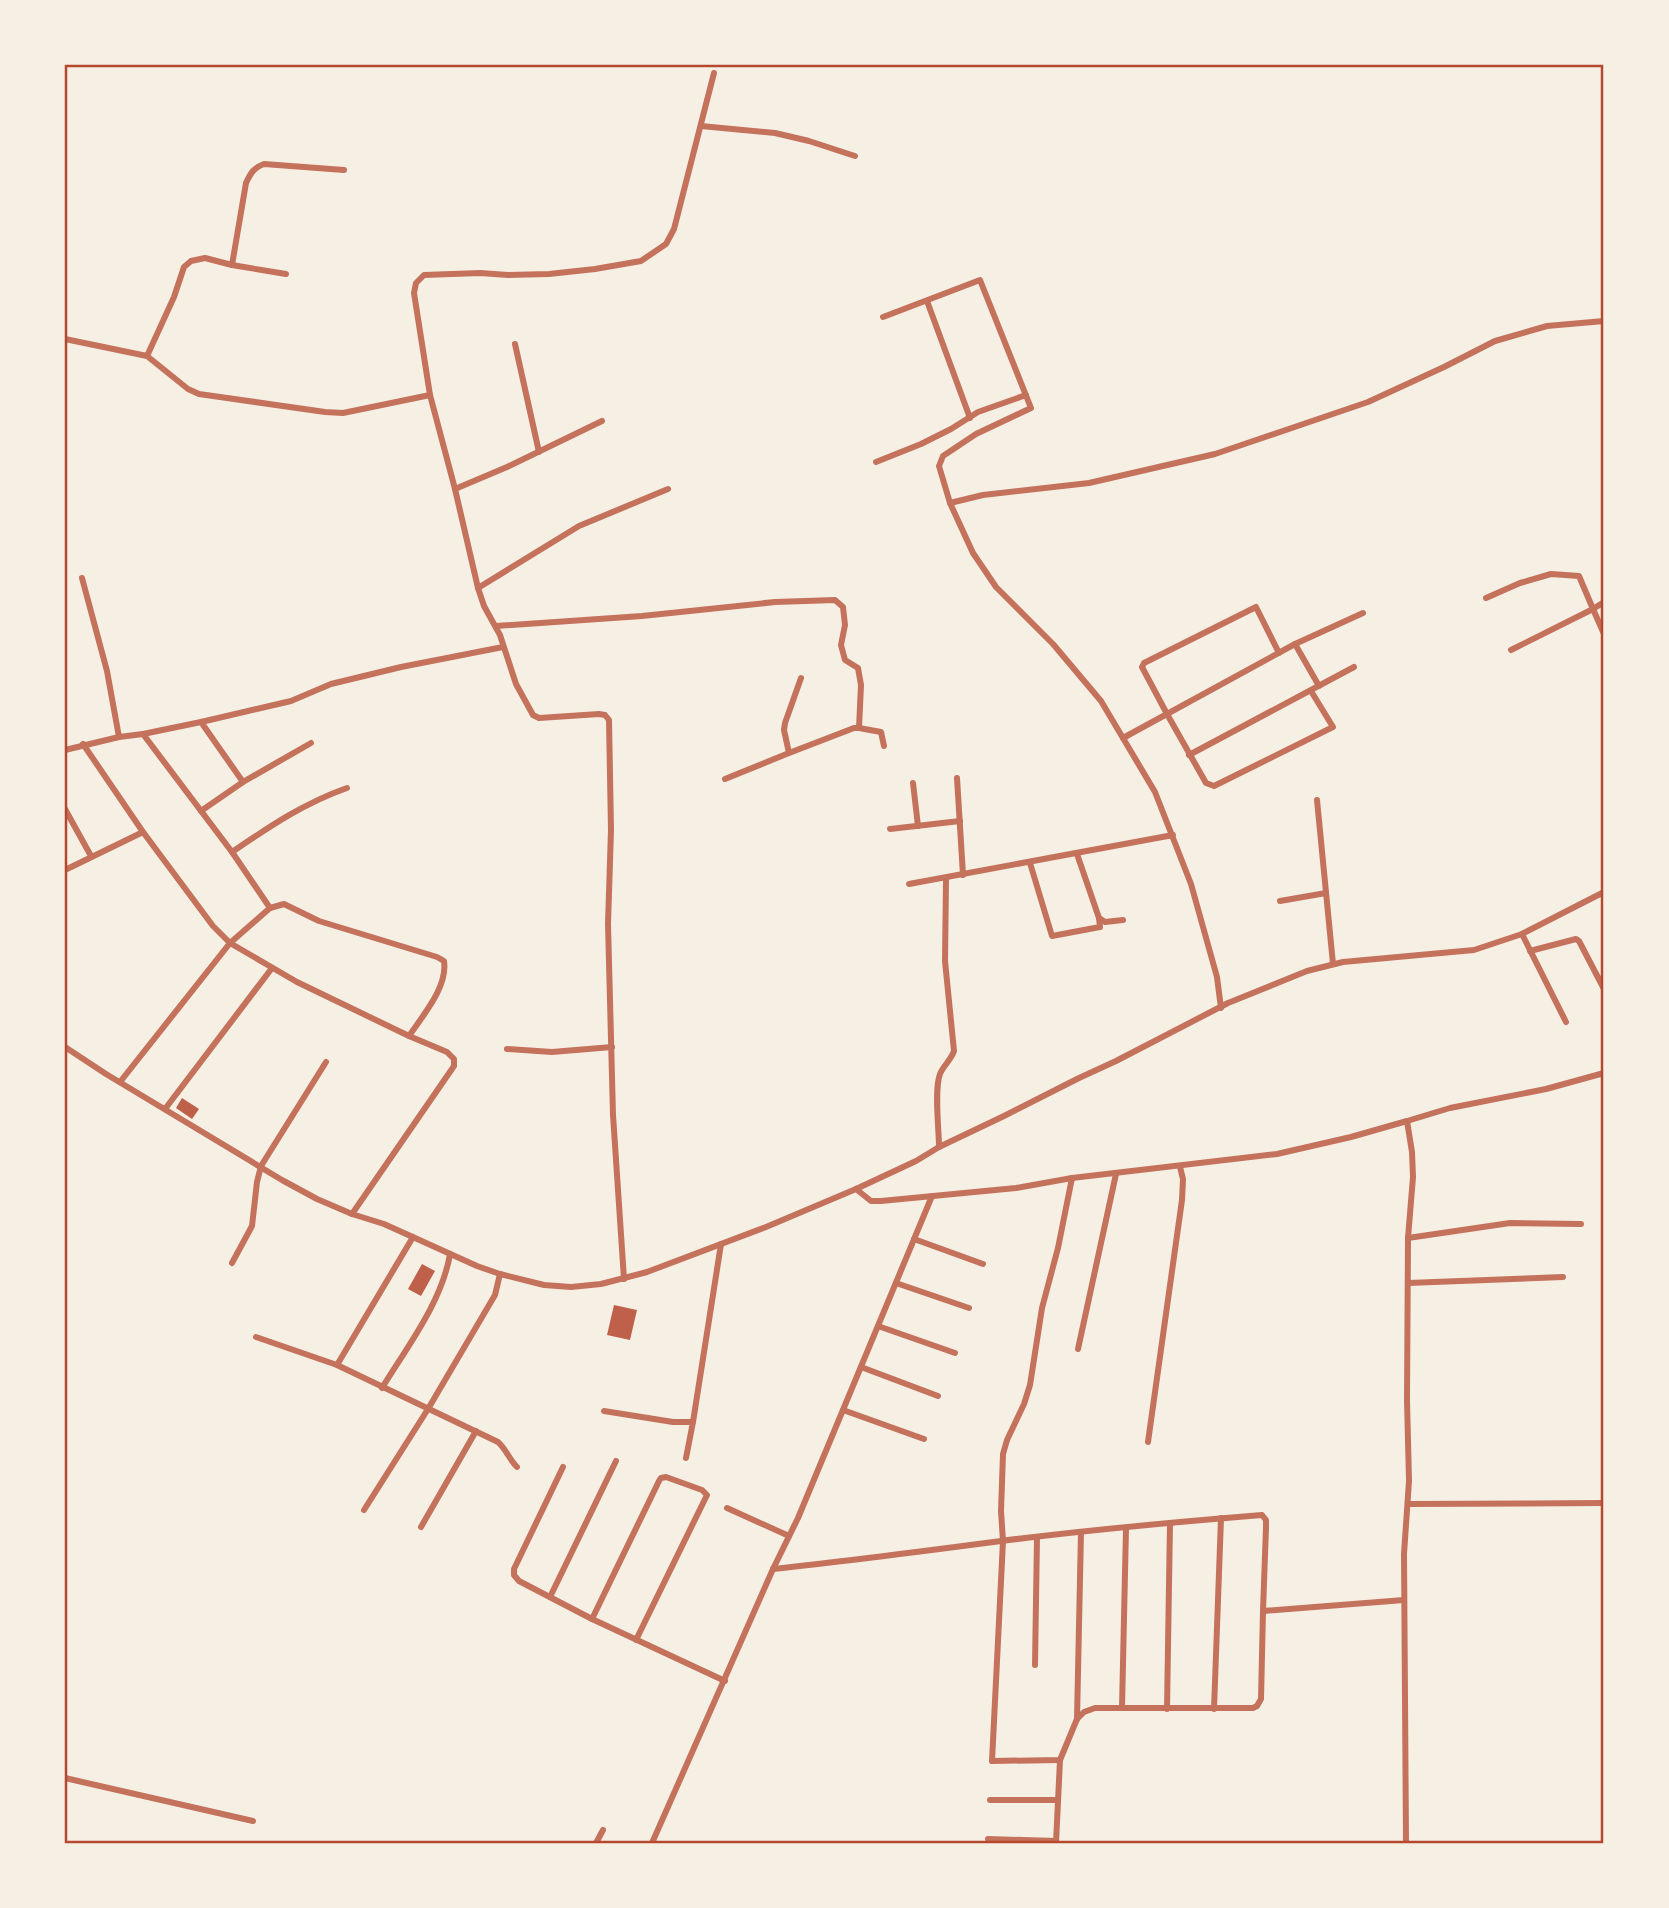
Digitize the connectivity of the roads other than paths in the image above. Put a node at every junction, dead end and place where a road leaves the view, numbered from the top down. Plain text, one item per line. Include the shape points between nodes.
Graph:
1 (714, 73) dead end
2 (701, 126) junction
3 (855, 156) dead end
4 (344, 170) dead end
5 (232, 265) junction
6 (286, 274) dead end
7 (927, 300) junction
8 (883, 317) dead end
9 (1604, 321) edge
10 (65, 339) edge
11 (516, 344) dead end
12 (147, 356) junction
13 (430, 395) junction
14 (1026, 395) junction
15 (970, 418) junction
16 (602, 421) dead end
17 (539, 452) junction
18 (876, 462) dead end
19 (455, 489) junction
20 (667, 489) dead end
21 (950, 503) junction
22 (82, 578) dead end
23 (478, 588) junction
24 (1486, 598) dead end
25 (1604, 602) edge
26 (1593, 609) junction
27 (1363, 613) dead end
28 (496, 626) junction
29 (1604, 634) edge
30 (1295, 644) junction
31 (503, 647) junction
32 (1511, 650) dead end
33 (1279, 653) junction
34 (1354, 667) dead end
35 (801, 678) dead end
36 (1320, 687) junction
37 (1311, 691) junction
38 (1167, 714) junction
39 (201, 722) junction
40 (859, 728) junction
41 (143, 734) junction
42 (119, 737) junction
43 (1123, 738) junction
44 (312, 743) dead end
45 (83, 744) junction
46 (884, 746) dead end
47 (65, 750) edge
48 (789, 752) junction
49 (1189, 755) junction
50 (957, 778) dead end
51 (725, 779) dead end
52 (243, 782) junction
53 (913, 783) dead end
54 (347, 788) dead end
55 (1317, 800) dead end
56 (65, 809) edge
57 (201, 811) junction
58 (960, 821) junction
59 (918, 826) junction
60 (890, 829) dead end
61 (142, 832) junction
62 (1173, 835) junction
63 (232, 852) junction
64 (1077, 854) junction
65 (91, 856) junction
66 (1030, 863) junction
67 (65, 870) edge
68 (963, 875) junction
69 (946, 878) junction
70 (909, 884) dead end
71 (1604, 892) edge
72 (1326, 893) junction
73 (1280, 901) dead end
74 (271, 908) junction
75 (1099, 918) junction
76 (1123, 920) dead end
77 (1522, 934) junction
78 (230, 943) junction
79 (1530, 951) junction
80 (1333, 964) junction
81 (272, 968) junction
82 (1604, 989) edge
83 (1221, 1008) junction
84 (1566, 1022) dead end
85 (409, 1036) junction
86 (612, 1046) junction
87 (65, 1047) edge
88 (507, 1049) dead end
89 (326, 1062) dead end
90 (1604, 1073) edge
91 (120, 1082) junction
92 (165, 1109) junction
93 (1407, 1121) junction
94 (939, 1147) junction
95 (261, 1166) junction
96 (1180, 1167) junction
97 (1116, 1174) junction
98 (1072, 1178) junction
99 (856, 1189) junction
100 (932, 1196) junction
101 (352, 1214) junction
102 (1581, 1224) dead end
103 (413, 1237) junction
104 (1408, 1238) junction
105 (914, 1239) junction
106 (721, 1244) junction
107 (450, 1254) junction
108 (232, 1263) dead end
109 (984, 1264) dead end
110 (500, 1274) junction
111 (1563, 1277) dead end
112 (624, 1279) junction
113 (896, 1283) junction
114 (1408, 1283) junction
115 (969, 1308) dead end
116 (878, 1326) junction
117 (256, 1337) dead end
118 (1078, 1349) dead end
119 (955, 1353) dead end
120 (337, 1365) junction
121 (861, 1367) junction
122 (382, 1388) junction
123 (937, 1396) dead end
124 (428, 1409) junction
125 (843, 1410) junction
126 (604, 1411) dead end
127 (693, 1422) junction
128 (476, 1431) junction
129 (924, 1440) dead end
130 (1148, 1442) dead end
131 (686, 1458) dead end
132 (616, 1461) dead end
133 (516, 1467) dead end
134 (563, 1467) dead end
135 (1604, 1503) edge
136 (1408, 1504) junction
137 (727, 1508) dead end
138 (364, 1510) dead end
139 (1222, 1518) junction
140 (1170, 1523) junction
141 (421, 1527) dead end
142 (1126, 1528) junction
143 (1081, 1532) junction
144 (789, 1536) junction
145 (1037, 1537) junction
146 (1003, 1541) junction
147 (773, 1569) junction
148 (550, 1597) junction
149 (1405, 1600) junction
150 (1263, 1611) junction
151 (592, 1619) junction
152 (636, 1640) junction
153 (1035, 1665) dead end
154 (724, 1681) junction
155 (1122, 1708) junction
156 (1167, 1709) junction
157 (1214, 1709) junction
158 (1077, 1719) junction
159 (1060, 1760) junction
160 (65, 1778) edge
161 (990, 1800) dead end
162 (1058, 1800) junction
163 (253, 1821) dead end
164 (603, 1830) dead end
165 (988, 1839) dead end
166 (1056, 1842) edge
167 (596, 1843) edge
168 (652, 1843) edge
169 (1406, 1843) edge

1 - 2 street
2 - 3 street via 775,133
2 - 13 street via 674,229 666,244 641,261 549,274 424,275 417,280 414,293
4 - 5 street via 256,167 246,183
5 - 6 street
5 - 12 street via 205,258 184,267
7 - 8 street
7 - 14 street via 980,280
7 - 15 street
9 - 21 street via 1546,326 1495,341 1368,402 1215,454 1089,483
10 - 12 street
11 - 17 street
12 - 13 street via 199,394 325,412 343,413
13 - 19 street
14 - 15 street
14 - 21 street via 1031,408 976,434 943,456 939,466
15 - 18 street
16 - 17 street
17 - 19 street
19 - 23 street
20 - 23 street via 579,526
21 - 43 street via 973,553 996,587 1101,701
22 - 42 street
23 - 28 street
24 - 26 street via 1550,574 1579,576
25 - 26 street
26 - 29 street
26 - 32 street
27 - 30 street
28 - 31 street
28 - 40 street via 835,600 843,607 845,660 858,668
30 - 33 street
30 - 36 street
31 - 39 street via 331,684 291,701
31 - 86 street via 533,715 543,719 599,714 609,720
33 - 38 street
33 - 38 street via 1256,607 1144,663
34 - 36 street
35 - 48 street via 785,723
36 - 37 street
37 - 49 street
37 - 49 street via 1333,727 1214,786 1206,783
38 - 43 street
38 - 49 street
39 - 41 street
39 - 52 street
40 - 46 street via 881,732
40 - 48 street
41 - 42 street
41 - 57 street
42 - 45 street
43 - 62 street via 1156,792
44 - 52 street
45 - 47 street
45 - 61 street
48 - 51 street
50 - 58 street
52 - 57 street
53 - 59 street
54 - 63 street via 283,817
55 - 72 street
56 - 65 street
57 - 63 street
58 - 59 street
58 - 68 street
59 - 60 street
61 - 65 street
61 - 78 street via 212,926
62 - 64 street
62 - 83 street via 1213,963
63 - 74 street
64 - 66 street
64 - 75 street
65 - 67 street
66 - 68 street
66 - 75 street via 1052,936 1100,927
68 - 69 street
69 - 70 street
69 - 94 street via 945,961 954,1051 938,1085
71 - 77 street
72 - 73 street
72 - 80 street
74 - 78 street
74 - 85 street via 288,905 320,921 444,961 442,985
75 - 76 street
77 - 79 street
77 - 80 street via 1474,950
78 - 81 street
78 - 91 street
79 - 82 street via 1576,939
79 - 84 street
80 - 83 street
81 - 85 street
81 - 92 street
83 - 94 street
85 - 101 street via 447,1052 454,1066
86 - 88 street via 552,1052
86 - 112 street
87 - 91 street
89 - 95 street
90 - 93 street
91 - 92 street
92 - 95 street
93 - 96 street via 1277,1154
93 - 104 street via 1413,1177
94 - 99 street
95 - 101 street
95 - 108 street via 252,1226
96 - 97 street
96 - 130 street via 1182,1200
97 - 98 street
97 - 118 street
98 - 100 street
98 - 146 street via 1042,1308 1030,1385 1003,1454
99 - 100 street via 881,1201
99 - 106 street
100 - 105 street
101 - 103 street
102 - 104 street via 1510,1223
103 - 107 street
103 - 120 street
104 - 114 street
105 - 109 street
105 - 113 street
106 - 112 street
106 - 127 street
107 - 110 street
107 - 122 street via 439,1294
110 - 112 street via 571,1287
110 - 124 street via 495,1294
111 - 114 street
113 - 115 street
113 - 116 street
114 - 136 street
116 - 119 street
116 - 121 street
117 - 120 street
120 - 122 street
121 - 123 street
121 - 125 street
122 - 124 street
124 - 128 street
124 - 138 street
125 - 129 street
125 - 144 street
126 - 127 street
127 - 131 street
128 - 133 street via 505,1448
128 - 141 street
132 - 148 street
134 - 148 street via 514,1569 519,1581
135 - 136 street
136 - 149 street
137 - 144 street
139 - 140 street
139 - 150 street via 1262,1515 1266,1520
139 - 157 street
140 - 142 street
140 - 156 street
142 - 143 street
142 - 155 street
143 - 145 street
143 - 158 street
144 - 147 street
145 - 146 street
145 - 153 street
146 - 147 street
146 - 159 street via 992,1761
147 - 154 street
148 - 151 street
149 - 150 street
149 - 169 street
150 - 157 street via 1261,1699 1253,1708
151 - 152 street
151 - 152 street via 661,1478 702,1489 707,1495
152 - 154 street
154 - 168 street
155 - 156 street
155 - 158 street via 1095,1708
156 - 157 street
158 - 159 street
159 - 162 street
160 - 163 street
161 - 162 street
162 - 166 street
164 - 167 street
165 - 166 street

